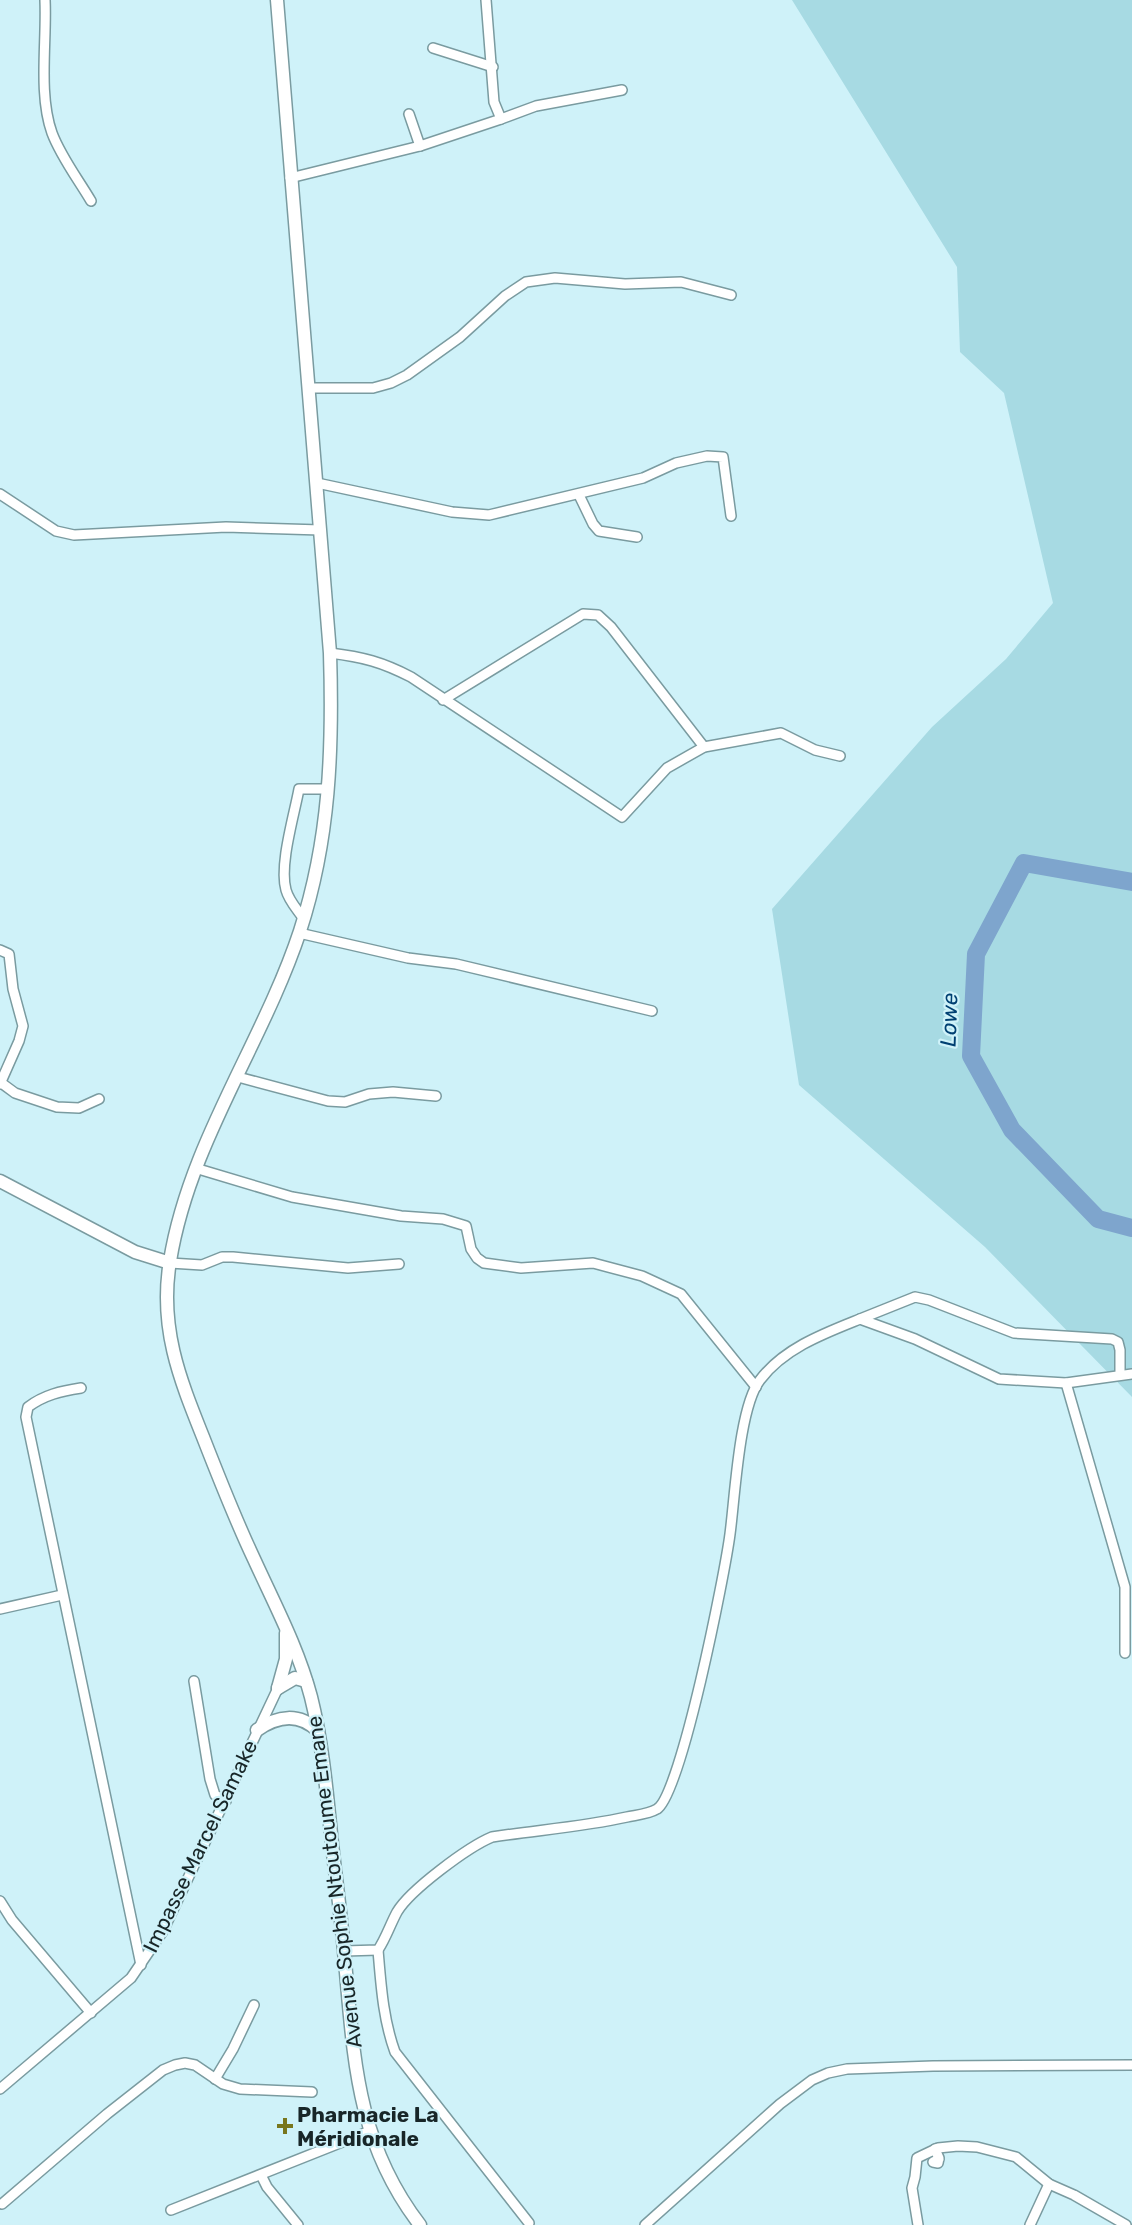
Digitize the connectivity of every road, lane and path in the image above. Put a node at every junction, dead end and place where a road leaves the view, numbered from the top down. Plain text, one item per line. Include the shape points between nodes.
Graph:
1 (45, 0) edge
2 (277, 0) edge
3 (486, 0) edge
4 (433, 48) dead end
5 (493, 67) junction
6 (622, 90) dead end
7 (410, 114) dead end
8 (501, 119) junction
9 (420, 146) junction
10 (290, 178) junction
11 (92, 201) dead end
12 (731, 295) dead end
13 (309, 388) junction
14 (317, 483) junction
15 (0, 494) edge
16 (579, 495) junction
17 (731, 516) dead end
18 (321, 530) junction
19 (637, 537) dead end
20 (330, 652) junction
21 (443, 700) junction
22 (704, 747) junction
23 (840, 756) dead end
24 (328, 789) junction
25 (303, 918) junction
26 (299, 933) junction
27 (0, 950) edge
28 (652, 1011) dead end
29 (238, 1077) junction
30 (0, 1083) edge
31 (436, 1095) dead end
32 (99, 1099) dead end
33 (195, 1168) junction
34 (0, 1181) edge
35 (170, 1263) junction
36 (399, 1264) dead end
37 (860, 1319) junction
38 (1132, 1374) edge
39 (1120, 1375) junction
40 (1066, 1383) junction
41 (756, 1387) junction
42 (81, 1388) dead end
43 (62, 1595) junction
44 (0, 1609) edge
45 (285, 1624) junction
46 (1125, 1653) dead end
47 (194, 1681) dead end
48 (306, 1681) junction
49 (278, 1688) junction
50 (257, 1730) junction
51 (318, 1731) junction
52 (226, 1801) junction
53 (0, 1900) edge
54 (378, 1950) junction
55 (344, 1951) junction
56 (141, 1965) junction
57 (254, 2005) dead end
58 (91, 2013) junction
59 (1132, 2065) edge
60 (0, 2074) edge
61 (215, 2079) junction
62 (4, 2086) edge
63 (312, 2092) dead end
64 (370, 2131) junction
65 (261, 2175) junction
66 (1049, 2184) junction
67 (2, 2204) dead end
68 (171, 2210) dead end
69 (529, 2223) dead end
70 (298, 2225) edge
71 (420, 2225) edge
72 (645, 2225) edge
73 (918, 2225) edge
74 (1030, 2225) edge
75 (1126, 2225) edge

1 - 11 street via 46,108 52,133
2 - 10 street, Avenue Sophie Ntoutoume Emane
3 - 5 street
4 - 5 street
5 - 8 street via 494,102
6 - 8 street via 536,106
7 - 9 street
8 - 9 street
9 - 10 street
10 - 13 street, Avenue Sophie Ntoutoume Emane
12 - 13 street via 681,282 624,284 555,278 526,282 460,337 392,383
13 - 14 street, Avenue Sophie Ntoutoume Emane
14 - 16 street via 452,512 489,515
14 - 18 street, Avenue Sophie Ntoutoume Emane
15 - 18 street via 56,531 74,535 226,528
16 - 17 street via 643,478 676,462 707,456 723,458
16 - 19 street via 599,531
18 - 20 street, Avenue Sophie Ntoutoume Emane
20 - 21 street via 385,663
20 - 24 street, Avenue Sophie Ntoutoume Emane via 332,728
21 - 22 street via 622,817 667,768
21 - 22 street via 583,615 598,615
22 - 23 street via 781,734 815,750
24 - 25 street, Avenue Sophie Ntoutoume Emane via 318,862
24 - 25 street via 299,789 293,817 285,880 289,897
25 - 26 street, Avenue Sophie Ntoutoume Emane
26 - 28 street via 408,958 456,964
26 - 29 street, Avenue Sophie Ntoutoume Emane
27 - 30 street via 9,954 23,1026
29 - 31 street via 328,1101 345,1102 393,1092
29 - 33 street, Avenue Sophie Ntoutoume Emane
30 - 32 street via 15,1093 57,1107 79,1108
33 - 35 street, Avenue Sophie Ntoutoume Emane
33 - 41 street via 292,1197 401,1216 443,1219 466,1226 471,1249 477,1258 490,1265 521,1268 593,1263 642,1276 681,1294
34 - 35 street via 135,1252
35 - 36 street via 202,1265 233,1257 348,1268
35 - 45 street, Avenue Sophie Ntoutoume Emane via 168,1332 181,1384
37 - 39 street via 915,1297 1014,1333 1112,1339 1118,1342 1120,1350
37 - 40 street via 915,1339 999,1379
37 - 41 street via 798,1348
38 - 39 street
39 - 40 street
40 - 46 street via 1125,1587
41 - 54 street via 744,1428 729,1539 705,1662 674,1783 664,1804 656,1810 618,1819 479,1842 422,1886 397,1913
42 - 43 street via 38,1399 28,1407 26,1417
43 - 44 street
43 - 56 street
45 - 48 street, Avenue Sophie Ntoutoume Emane
45 - 49 street via 286,1651
47 - 52 street via 210,1779 215,1795
48 - 49 street via 295,1678
48 - 51 street, Avenue Sophie Ntoutoume Emane
49 - 50 street, Impasse Marcel Samake
50 - 51 street via 286,1717 304,1721
50 - 52 street, Impasse Marcel Samake
51 - 55 street, Avenue Sophie Ntoutoume Emane
52 - 56 street, Impasse Marcel Samake via 163,1931
53 - 58 street via 12,1920
54 - 55 street
54 - 69 street via 384,2014 395,2052
55 - 64 street, Avenue Sophie Ntoutoume Emane via 357,2075
56 - 58 street, Impasse Marcel Samake
57 - 61 street
58 - 62 street, Impasse Marcel Samake
59 - 72 street via 933,2066 828,2073 780,2103
60 - 62 street
61 - 63 street via 240,2089
61 - 67 street via 191,2064 164,2070
64 - 65 street
64 - 71 street, Avenue Sophie Ntoutoume Emane via 396,2190
65 - 68 street
65 - 70 street
66 - 73 street via 1016,2157 965,2146 935,2149 917,2158 912,2187
66 - 74 street
66 - 75 street

